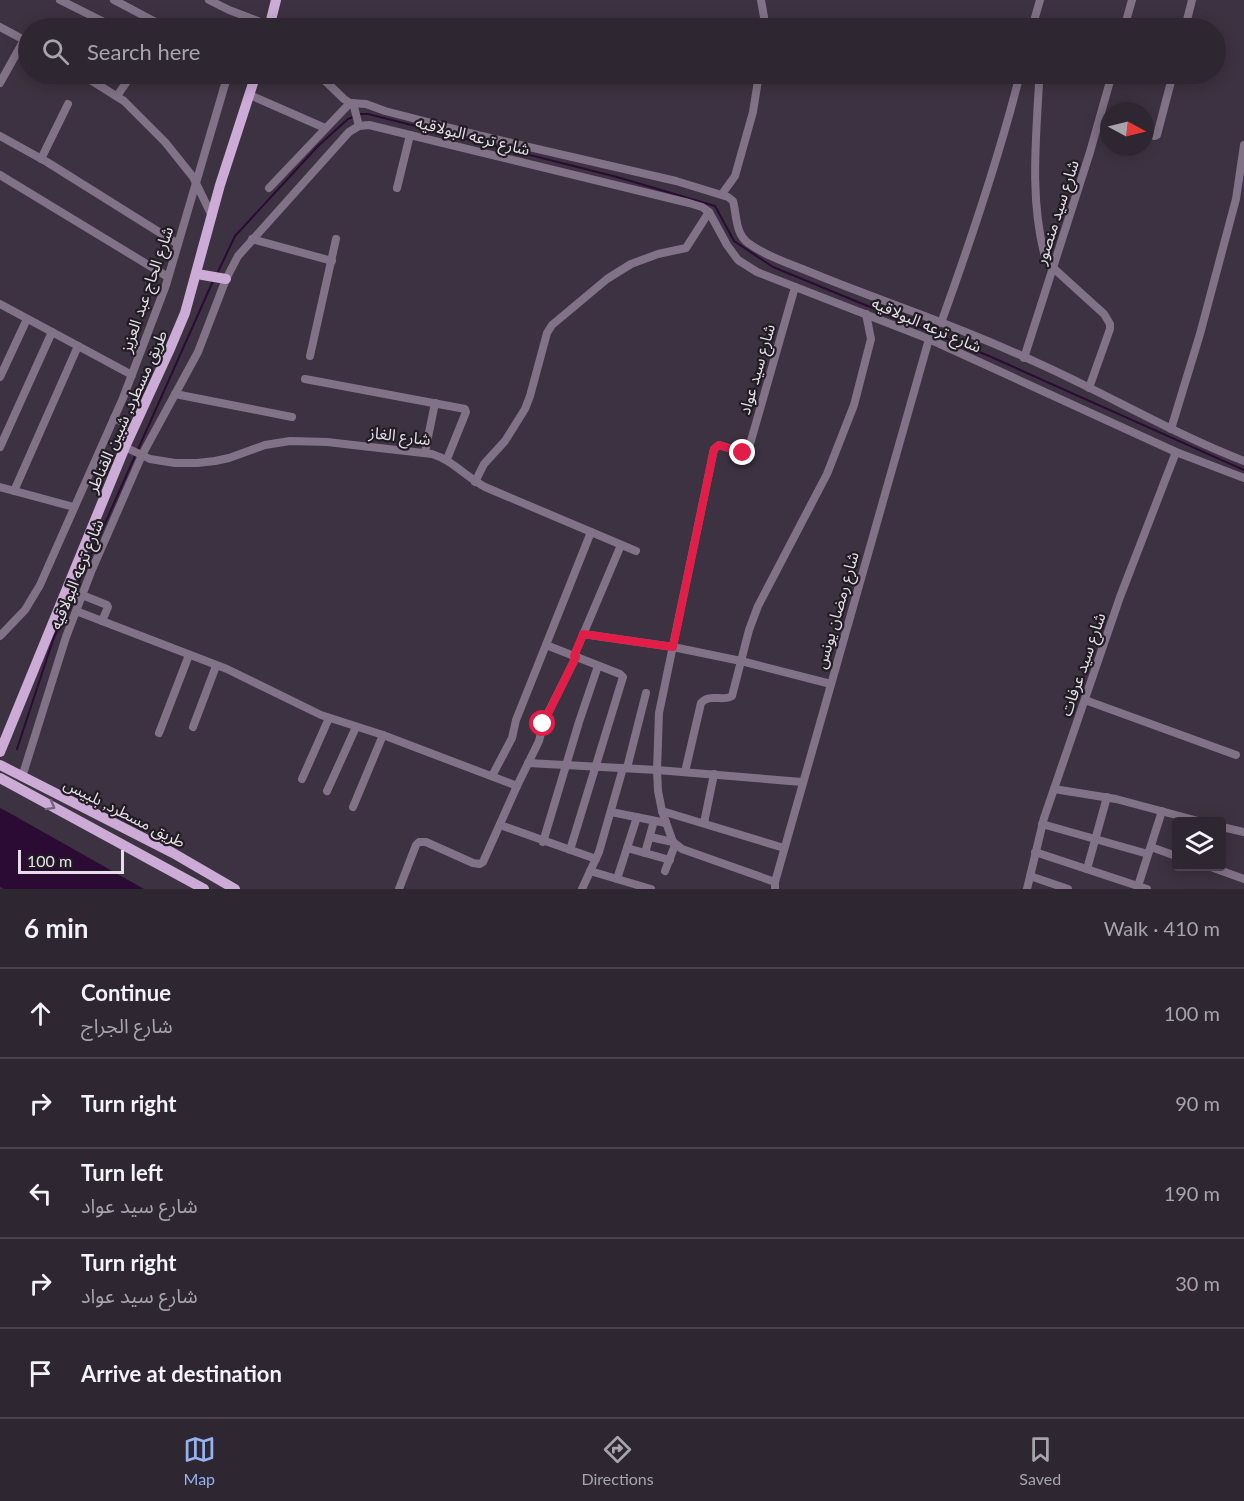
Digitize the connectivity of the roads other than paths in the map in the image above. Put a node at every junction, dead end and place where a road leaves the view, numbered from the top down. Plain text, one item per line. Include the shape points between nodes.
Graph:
1 (60, 0) edge
2 (114, 0) edge
3 (209, 0) edge
4 (276, 0) edge
5 (761, 0) edge
6 (1040, 0) edge
7 (1132, 0) edge
8 (1192, 0) edge
9 (247, 17) edge
10 (96, 18) edge
11 (146, 18) edge
12 (271, 18) edge
13 (762, 18) edge
14 (1035, 18) edge
15 (1127, 18) edge
16 (1188, 18) edge
17 (0, 27) edge
18 (18, 37) edge
19 (18, 54) edge
20 (0, 83) edge
21 (97, 84) edge
22 (125, 84) edge
23 (225, 84) edge
24 (253, 84) edge
25 (328, 84) edge
26 (757, 84) edge
27 (1017, 84) edge
28 (1039, 84) edge
29 (1109, 84) edge
30 (1170, 84) edge
31 (250, 95) junction
32 (117, 96) junction
33 (68, 104) dead end
34 (352, 104) junction
35 (1098, 123) joint
36 (358, 124) junction
37 (325, 128) junction
38 (410, 135) junction
39 (0, 136) edge
40 (1154, 136) edge
41 (1244, 146) edge
42 (41, 159) junction
43 (1242, 171) edge
44 (0, 175) edge
45 (196, 183) junction
46 (269, 188) dead end
47 (397, 188) dead end
48 (722, 194) junction
49 (709, 212) junction
50 (212, 216) junction
51 (336, 238) dead end
52 (252, 239) junction
53 (178, 243) junction
54 (332, 261) junction
55 (1053, 268) junction
56 (202, 275) junction
57 (168, 277) junction
58 (224, 279) junction
59 (795, 287) junction
60 (0, 304) edge
61 (866, 314) junction
62 (27, 319) junction
63 (941, 323) junction
64 (52, 332) junction
65 (929, 339) junction
66 (78, 346) junction
67 (309, 356) dead end
68 (1024, 358) junction
69 (132, 375) junction
70 (0, 377) edge
71 (305, 379) dead end
72 (1089, 388) junction
73 (175, 394) junction
74 (435, 403) junction
75 (292, 417) dead end
76 (114, 418) junction
77 (134, 428) junction
78 (1171, 429) junction
79 (0, 447) edge
80 (125, 447) junction
81 (425, 452) junction
82 (1176, 452) junction
83 (142, 455) junction
84 (447, 459) junction
85 (1244, 461) edge
86 (1244, 478) edge
87 (475, 482) junction
88 (0, 487) edge
89 (14, 491) junction
90 (74, 507) junction
91 (591, 532) junction
92 (621, 544) junction
93 (636, 551) dead end
94 (82, 595) junction
95 (76, 611) junction
96 (102, 621) junction
97 (583, 634) junction
98 (0, 636) edge
99 (546, 645) junction
100 (673, 647) junction
101 (189, 655) junction
102 (575, 657) junction
103 (741, 661) junction
104 (216, 666) junction
105 (598, 666) junction
106 (831, 684) junction
107 (646, 693) dead end
108 (1085, 700) junction
109 (329, 718) junction
110 (193, 727) dead end
111 (356, 727) junction
112 (159, 733) dead end
113 (383, 735) junction
114 (0, 752) edge
115 (1236, 755) dead end
116 (528, 763) junction
117 (0, 765) edge
118 (566, 765) junction
119 (596, 767) junction
120 (625, 768) junction
121 (657, 770) junction
122 (685, 772) junction
123 (714, 774) junction
124 (492, 776) junction
125 (22, 777) junction
126 (0, 778) edge
127 (303, 779) dead end
128 (802, 782) junction
129 (517, 786) junction
130 (1054, 789) junction
131 (327, 791) dead end
132 (1107, 797) junction
133 (353, 807) dead end
134 (662, 811) junction
135 (1162, 811) junction
136 (611, 812) junction
137 (637, 817) junction
138 (1184, 817) edge
139 (654, 821) junction
140 (666, 823) junction
141 (704, 823) junction
142 (1042, 824) junction
143 (500, 825) junction
144 (1226, 827) edge
145 (1244, 832) edge
146 (650, 837) junction
147 (1096, 839) junction
148 (543, 842) junction
149 (674, 844) junction
150 (627, 848) junction
151 (784, 848) junction
152 (570, 850) junction
153 (1150, 850) junction
154 (1035, 852) junction
155 (645, 853) junction
156 (1172, 855) edge
157 (596, 859) junction
158 (670, 860) junction
159 (1087, 869) junction
160 (665, 871) dead end
161 (1220, 871) edge
162 (590, 872) junction
163 (1030, 876) junction
164 (617, 879) junction
165 (1244, 879) edge
166 (628, 886) edge
167 (775, 886) edge
168 (1143, 888) edge
169 (204, 889) edge
170 (235, 889) edge
171 (399, 889) edge
172 (582, 889) edge
173 (651, 889) edge
174 (1026, 889) edge
175 (1068, 889) edge

1 - 10 street
2 - 11 street
3 - 9 street
4 - 12 main road
5 - 13 street
6 - 14 street
7 - 15 street
8 - 16 street
17 - 18 street
19 - 20 street
21 - 32 street
22 - 32 street
23 - 45 street, شارع الحاج عبد العزيز
24 - 31 main road, طريق مسطرد, شبين القناطر
25 - 34 street, شارع ترعه البولاقيه
26 - 48 street via 735,176
27 - 63 street via 981,211
28 - 55 street via 1035,194 1041,244
29 - 35 street, شارع سيد منصور
30 - 40 street
31 - 37 street
31 - 50 main road, طريق مسطرد, شبين القناطر
32 - 45 street via 165,142
33 - 42 street
34 - 36 street
34 - 37 street
34 - 48 street, شارع ترعه البولاقيه via 366,104
35 - 55 street, شارع سيد منصور
36 - 38 street, شارع ترعه البولاقيه
36 - 52 street, شارع ترعه البولاقيه
37 - 46 street
38 - 47 street
38 - 49 street, شارع ترعه البولاقيه via 689,202
39 - 42 street
41 - 43 street
42 - 53 street
43 - 78 street
44 - 57 street
45 - 50 street
45 - 53 street, شارع الحاج عبد العزيز
48 - 63 street, شارع ترعه البولاقيه via 733,201 740,233 754,247
49 - 59 street, شارع ترعه البولاقيه via 738,260
49 - 87 street via 686,248 631,264 552,325 525,409
50 - 56 main road, طريق مسطرد, شبين القناطر
51 - 54 street
52 - 54 street
52 - 58 street, شارع ترعه البولاقيه via 237,255
53 - 57 street, شارع الحاج عبد العزيز
54 - 67 street
55 - 68 street, شارع سيد منصور
55 - 72 street via 1110,324
56 - 58 main road
56 - 77 main road, طريق مسطرد, شبين القناطر
57 - 69 street, شارع الحاج عبد العزيز
58 - 73 street, شارع ترعه البولاقيه via 202,345
59 - 61 street, شارع ترعه البولاقيه
59 - 100 street, شارع سيد عواد via 748,451 719,445 714,449
60 - 62 street
61 - 65 street, شارع ترعه البولاقيه
61 - 103 street via 871,339 854,405 827,474 758,606
62 - 64 street
62 - 70 street
63 - 68 street, شارع ترعه البولاقيه
64 - 66 street
64 - 79 street
65 - 82 street, شارع ترعه البولاقيه
65 - 106 street, شارع رمضان يونس
66 - 69 street
66 - 89 street
68 - 72 street, شارع ترعه البولاقيه
69 - 76 street, شارع الحاج عبد العزيز
71 - 74 street
72 - 78 street, شارع ترعه البولاقيه
73 - 75 street
73 - 83 street, شارع ترعه البولاقيه
74 - 81 street
74 - 84 street via 466,412
76 - 77 street
76 - 90 street, شارع الحاج عبد العزيز
77 - 80 main road, طريق مسطرد, شبين القناطر
78 - 85 street, شارع ترعه البولاقيه
80 - 83 street, شارع الغاز
80 - 114 main road, طريق مسطرد, شبين القناطر
81 - 83 street, شارع الغاز via 290,441 197,463 166,462
81 - 84 street, شارع الغاز
82 - 86 street, شارع ترعه البولاقيه
82 - 108 street, شارع سيد عرفات
83 - 94 street, شارع ترعه البولاقيه
84 - 87 street, شارع الغاز
87 - 91 street, شارع الغاز
88 - 89 street
89 - 90 street
90 - 98 street, شارع الحاج عبد العزيز via 40,585 25,610
91 - 92 street, شارع الغاز
91 - 99 street
92 - 93 street, شارع الغاز
92 - 97 street
94 - 95 street, شارع ترعه البولاقيه
94 - 96 street via 107,605
95 - 96 street
95 - 125 street, شارع ترعه البولاقيه
96 - 101 street
97 - 100 street
97 - 102 street
99 - 102 street
99 - 124 street via 512,738
100 - 103 street
100 - 121 street, شارع سيد عواد via 659,713
101 - 104 street
101 - 112 street
102 - 105 street
102 - 116 street
103 - 106 street
103 - 122 street via 731,698 708,698 701,703
104 - 109 street
104 - 110 street
105 - 118 street
105 - 119 street via 620,674 623,679
106 - 128 street, شارع رمضان يونس
107 - 120 street
108 - 115 street
108 - 130 street, شارع سيد عرفات
109 - 111 street
109 - 127 street
111 - 113 street
111 - 131 street
113 - 124 street
113 - 133 street
116 - 118 street
116 - 129 street
117 - 125 main road, طريق مسطرد, بلبيس
118 - 119 street
118 - 148 street
119 - 120 street
119 - 152 street
120 - 121 street
120 - 136 street
121 - 122 street
121 - 134 street, شارع سيد عواد
122 - 123 street
123 - 128 street
123 - 141 street
124 - 129 street
125 - 170 main road, طريق مسطرد, بلبيس via 173,853
126 -> 169 main road, طريق مسطرد, بلبيس
128 - 151 street, شارع رمضان يونس
129 - 143 street
130 - 132 street
130 - 142 street, شارع سيد عرفات
132 - 135 street
132 - 147 street
134 - 140 street, شارع سيد عواد
134 - 141 street
135 - 138 street
135 - 153 street
136 - 137 street
136 - 157 street
137 - 139 street
137 - 150 street
139 - 140 street
139 - 146 street
140 - 149 street, شارع سيد عواد
141 - 151 street
142 - 147 street
142 - 154 street, شارع سيد عرفات
143 - 148 street
143 - 171 street via 480,864 419,842
144 - 145 street
146 - 149 street
146 - 155 street
147 - 153 street
147 - 159 street
148 - 152 street
149 - 158 street
149 - 167 street
150 - 155 street
150 - 164 street
151 - 167 street, شارع رمضان يونس
152 - 157 street
153 - 156 street
153 - 168 street
154 - 159 street
154 - 163 street, شارع سيد عرفات
155 - 158 street
157 - 162 street
158 - 160 street
159 - 168 street
161 - 165 street
162 - 164 street
162 - 172 street
163 - 174 street, شارع سيد عرفات
163 - 175 street
164 - 166 street
166 - 173 street

